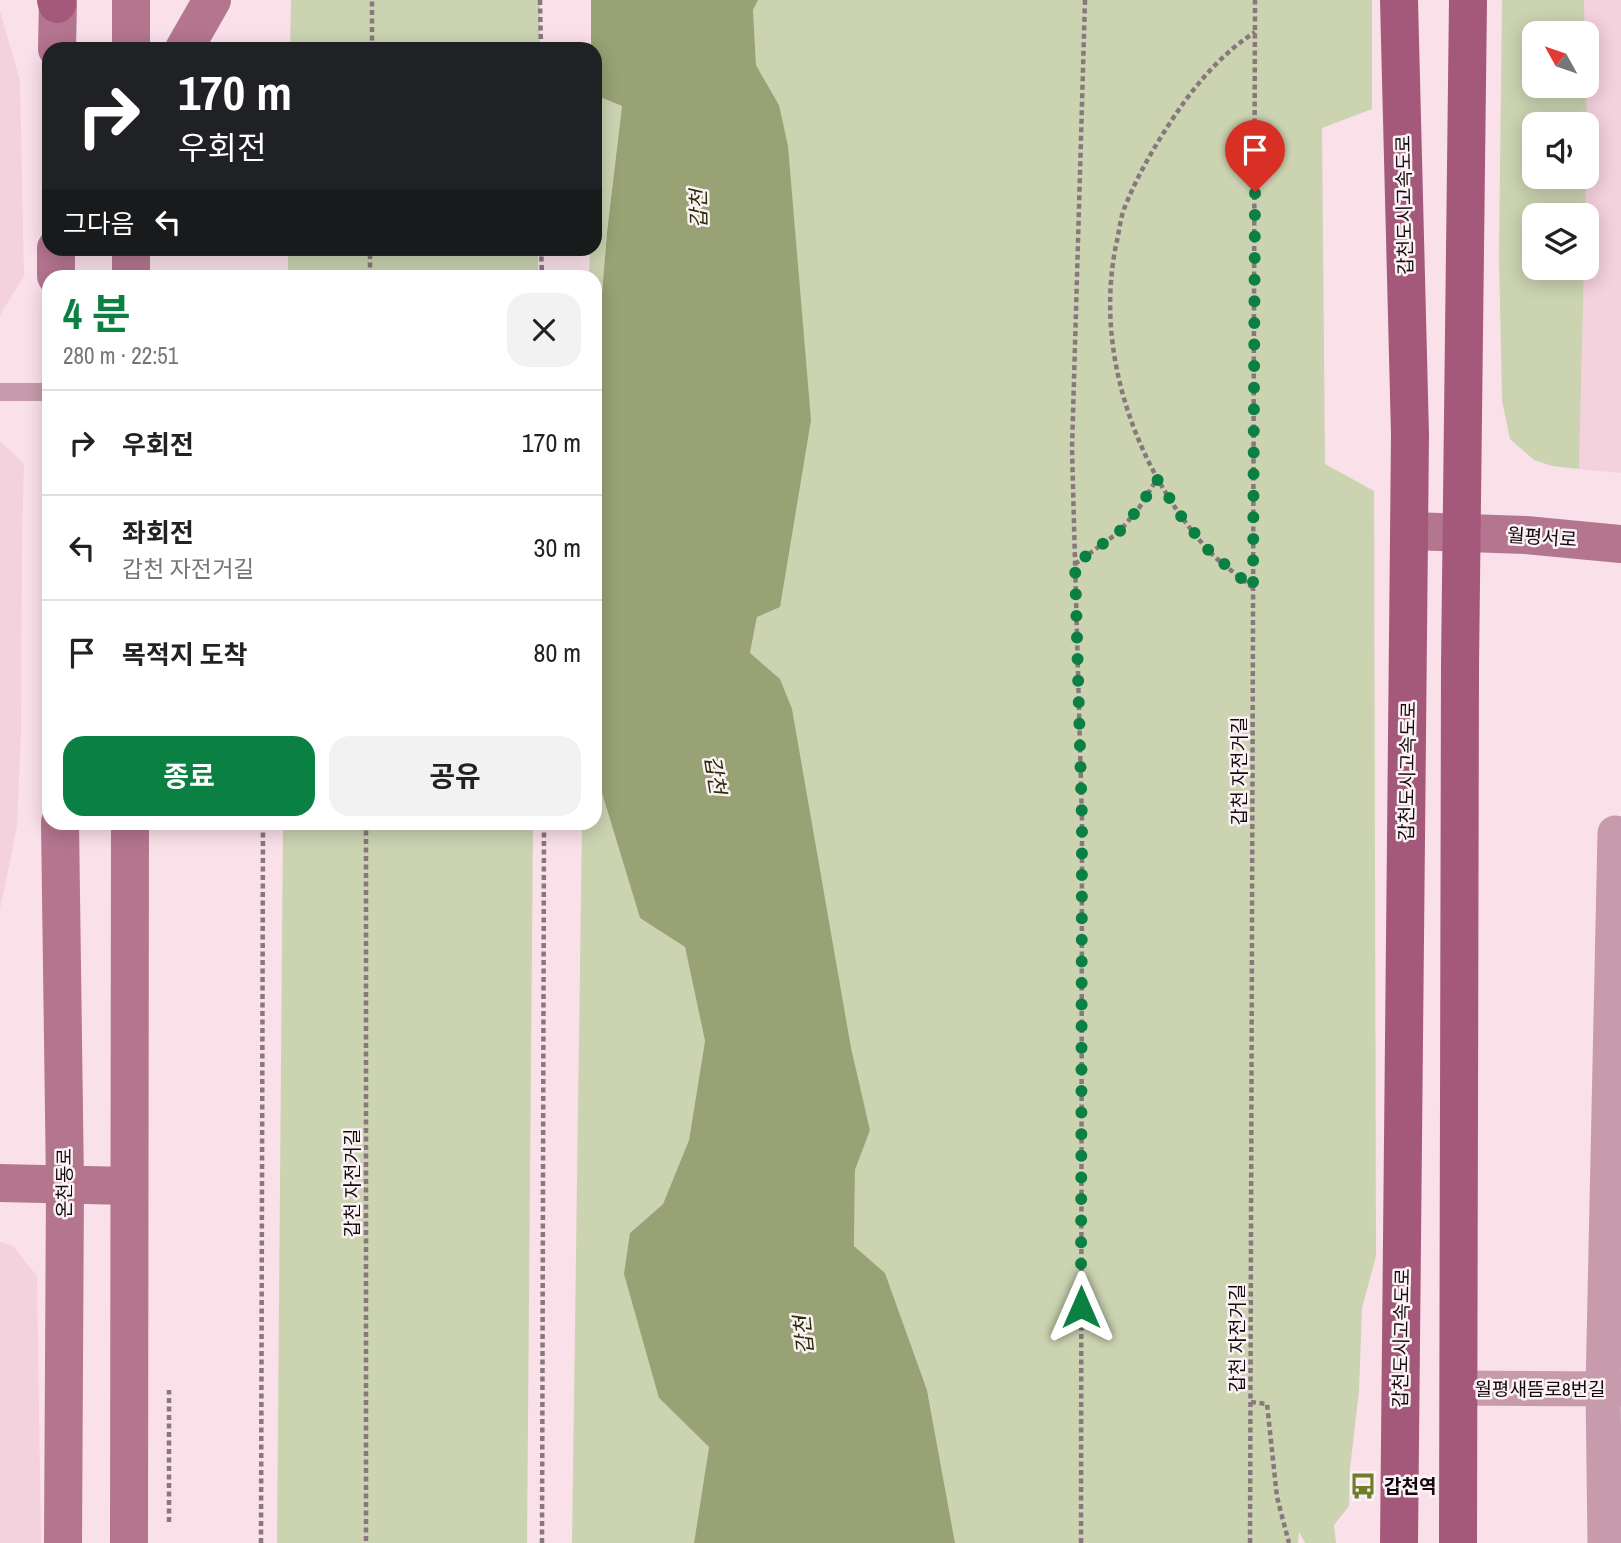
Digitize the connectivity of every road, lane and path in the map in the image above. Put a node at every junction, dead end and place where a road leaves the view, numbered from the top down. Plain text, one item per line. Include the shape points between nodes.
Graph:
1 (131, 0) edge
2 (212, 0) edge
3 (372, 0) edge
4 (540, 0) edge
5 (1085, 0) edge
6 (1255, 0) edge
7 (1399, 0) edge
8 (1468, 0) edge
9 (57, 1) edge
10 (1255, 32) junction
11 (57, 42) edge
12 (131, 42) edge
13 (188, 42) edge
14 (372, 42) edge
15 (541, 42) edge
16 (42, 392) edge
17 (0, 393) edge
18 (1157, 479) junction
19 (1410, 531) junction
20 (1462, 532) junction
21 (1621, 544) edge
22 (1075, 564) junction
23 (1253, 588) junction
24 (60, 830) edge
25 (130, 830) edge
26 (264, 830) edge
27 (366, 830) edge
28 (544, 830) edge
29 (1621, 834) edge
30 (0, 1183) edge
31 (65, 1185) junction
32 (130, 1186) junction
33 (1459, 1388) junction
34 (1612, 1389) edge
35 (1251, 1402) junction
36 (63, 1543) edge
37 (129, 1543) edge
38 (261, 1543) edge
39 (366, 1543) edge
40 (542, 1543) edge
41 (1081, 1543) edge
42 (1250, 1543) edge
43 (1289, 1543) edge
44 (1399, 1543) edge
45 (1458, 1543) edge
46 (1605, 1543) edge

1 - 12 main road
2 - 13 main road
3 - 14 path
4 - 15 path
5 - 22 path via 1072,449
6 - 10 path, 갑천 자전거길
7 - 19 main road, 갑천도시고속도로
8 - 20 main road
9 - 11 main road
10 - 18 path via 1208,70 1150,153 1123,211 1109,302 1122,397
10 - 23 path, 갑천 자전거길
16 - 17 lane
18 - 22 path via 1119,532
18 - 23 path via 1210,552
19 - 20 main road, 월평서로
19 - 44 main road, 갑천도시고속도로
20 - 21 main road, 월평서로
20 - 33 main road
22 - 41 path via 1082,821
23 - 35 path, 갑천 자전거길
24 - 31 main road, 온천동로
25 - 32 main road
26 - 38 path
27 - 39 path, 갑천 자전거길
28 - 40 path
29 - 34 street via 1615,833
30 - 31 main road
31 - 32 main road
31 - 36 main road, 온천동로
32 - 37 main road
33 - 34 street, 월평새뜸로8번길
33 - 45 main road
34 - 46 street
35 - 42 path, 갑천 자전거길
35 - 43 path via 1267,1404 1278,1497

